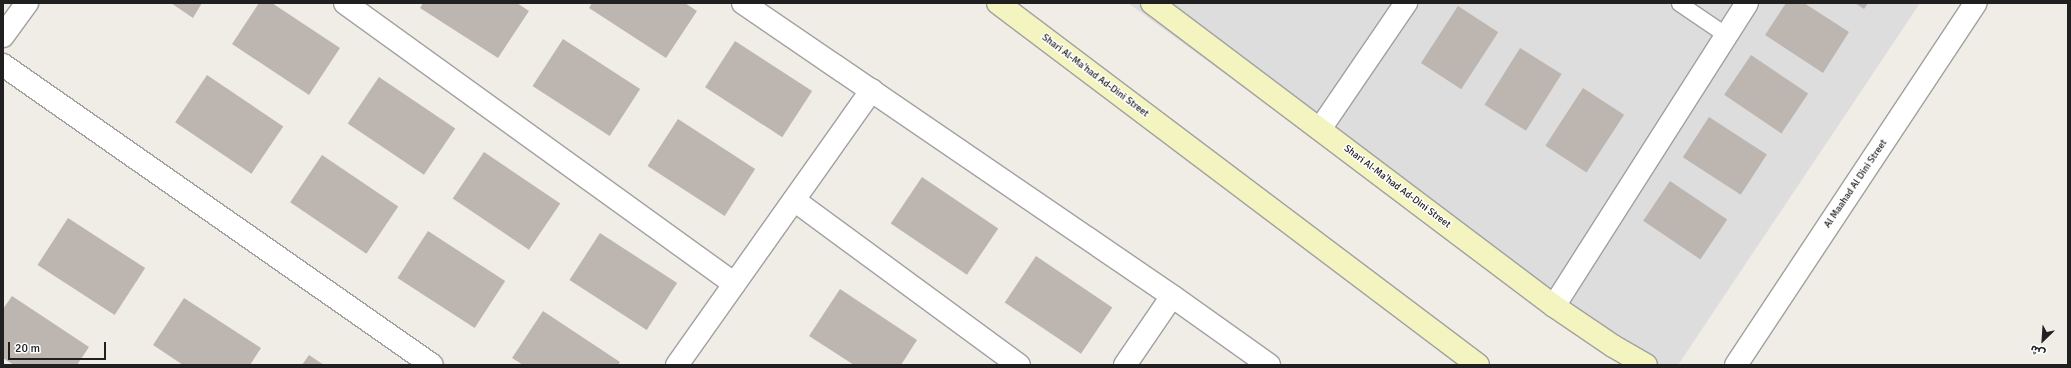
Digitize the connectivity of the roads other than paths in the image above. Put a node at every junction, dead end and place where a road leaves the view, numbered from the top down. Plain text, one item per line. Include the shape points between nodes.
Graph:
1 (27, 3) edge
2 (345, 3) edge
3 (743, 3) edge
4 (998, 3) edge
5 (1153, 3) edge
6 (1406, 3) edge
7 (1679, 3) edge
8 (1747, 3) edge
9 (1976, 3) edge
10 (1726, 35) junction
11 (3, 36) edge
12 (3, 65) edge
13 (872, 90) junction
14 (1320, 129) junction
15 (794, 200) junction
16 (734, 284) junction
17 (1172, 296) junction
18 (1554, 306) junction
19 (432, 365) edge
20 (677, 365) edge
21 (1019, 365) edge
22 (1125, 365) edge
23 (1269, 365) edge
24 (1478, 365) edge
25 (1646, 365) edge
26 (1736, 365) edge

1 - 11 street
2 - 16 street
3 - 13 street
4 - 24 street, Shari Al-Ma'had Ad-Dini Street
5 - 14 street, Shari Al-Ma'had Ad-Dini Street
6 - 14 street
7 - 10 lane
8 - 10 street
9 - 26 street, Al Maahad Al Dini Street
10 - 18 street
12 - 19 street
13 - 15 street
13 - 17 street
14 - 18 street, Shari Al-Ma'had Ad-Dini Street
15 - 16 street
15 - 21 street
16 - 20 street
17 - 22 street
17 - 23 street
18 - 25 street, Shari Al-Ma'had Ad-Dini Street

